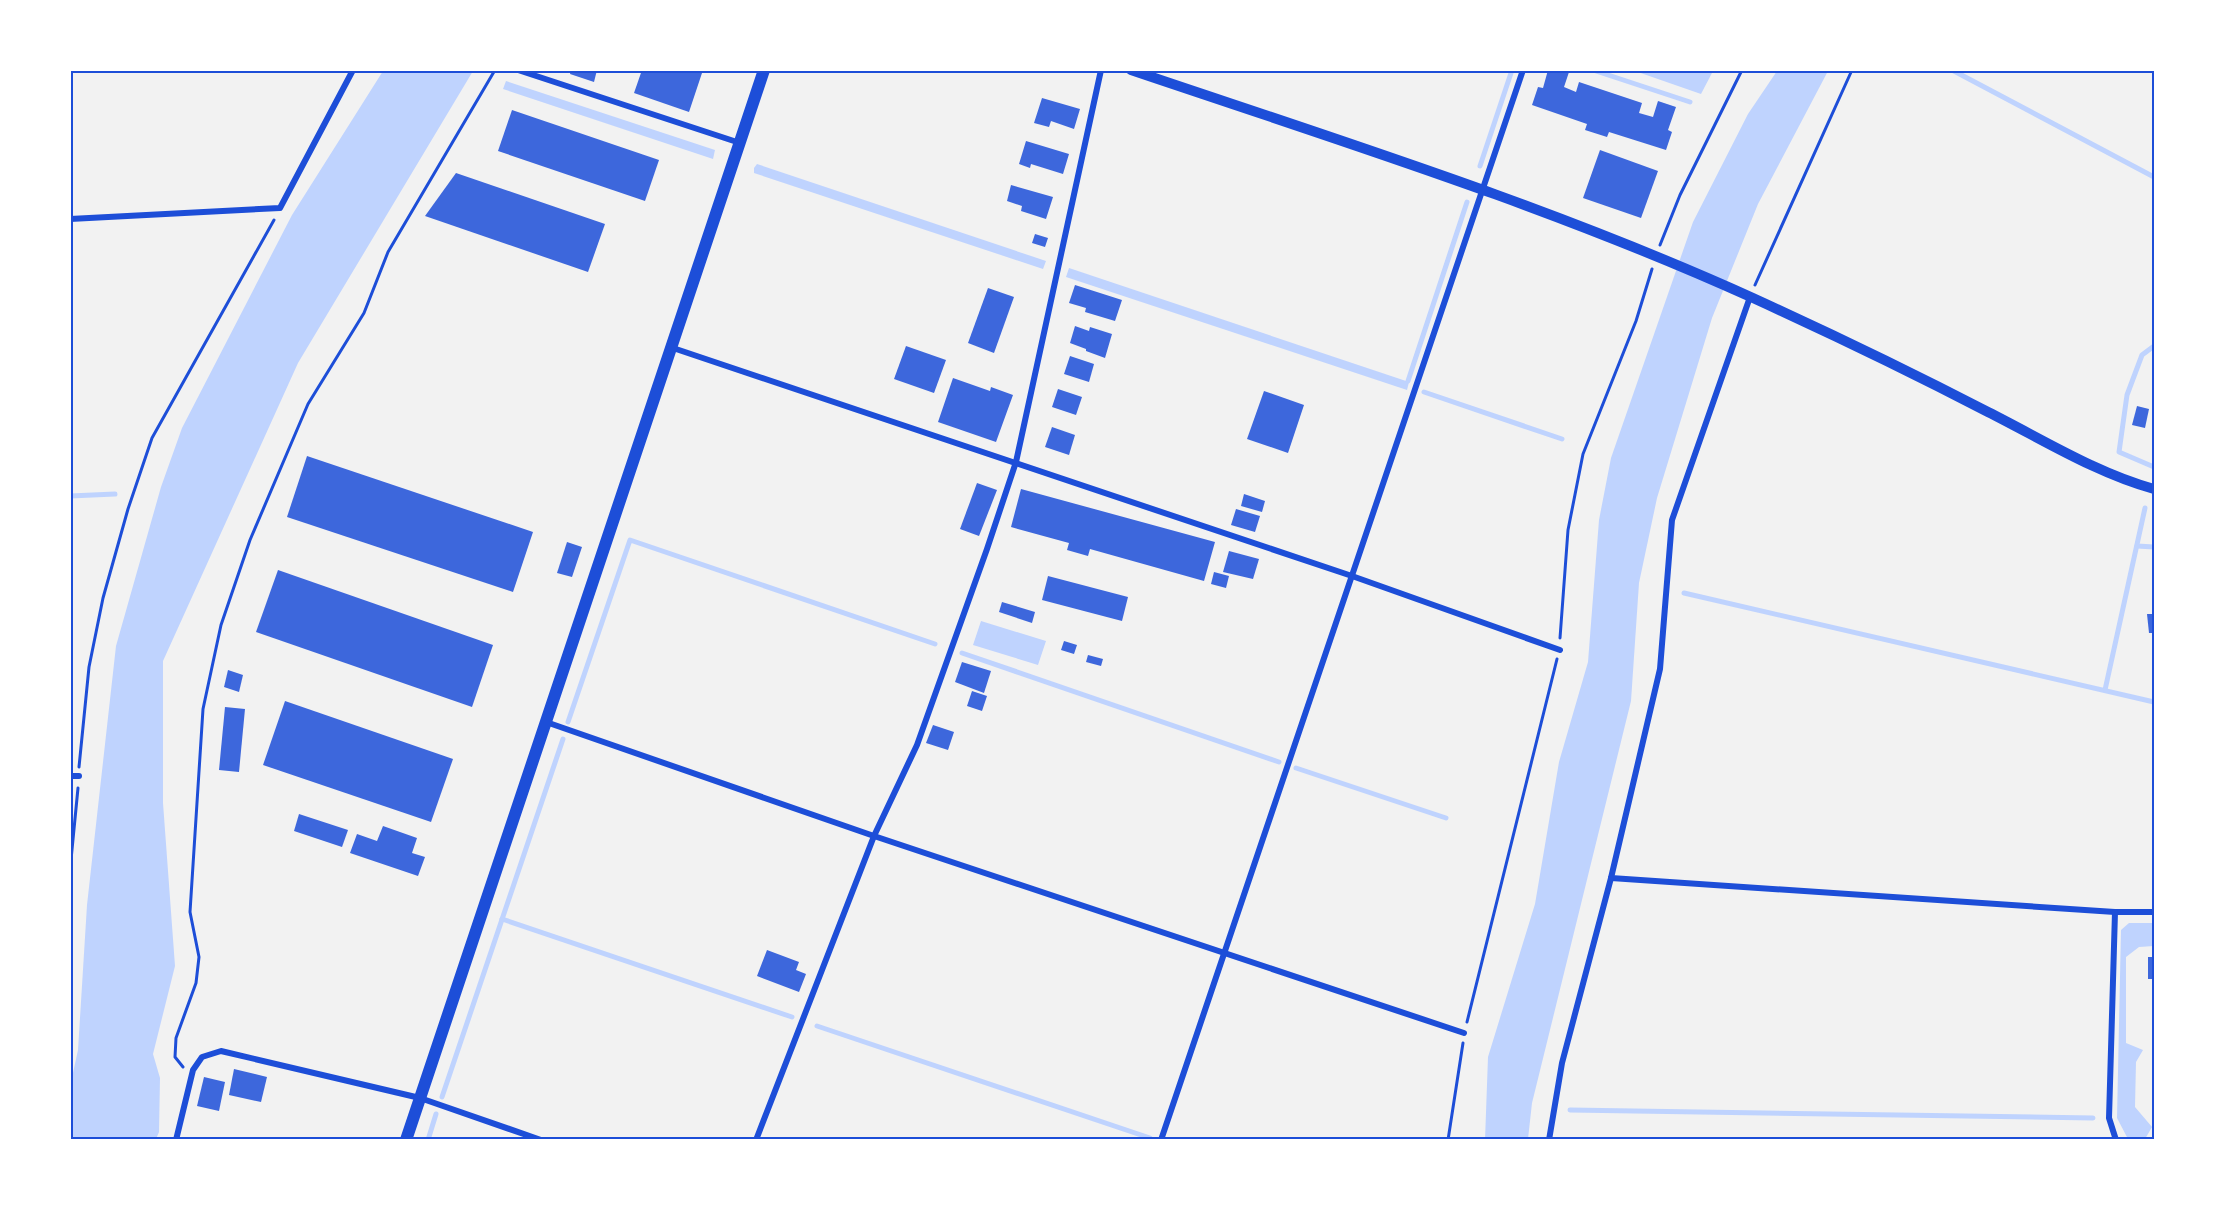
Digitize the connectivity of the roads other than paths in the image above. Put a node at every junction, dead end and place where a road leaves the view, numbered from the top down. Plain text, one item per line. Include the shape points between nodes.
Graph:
1 (353, 70) edge
2 (518, 70) edge
3 (764, 70) edge
4 (1101, 70) edge
5 (1131, 70) edge
6 (1523, 70) edge
7 (740, 144) junction
8 (1484, 189) junction
9 (70, 219) edge
10 (1746, 295) junction
11 (673, 348) junction
12 (1016, 462) junction
13 (2154, 489) edge
14 (1352, 576) junction
15 (1560, 650) road end
16 (546, 722) junction
17 (70, 776) edge
18 (79, 776) road end
19 (874, 836) junction
20 (1611, 878) junction
21 (2115, 912) junction
22 (2154, 912) edge
23 (1224, 953) junction
24 (1464, 1033) road end
25 (420, 1098) junction
26 (176, 1140) edge
27 (406, 1140) edge
28 (541, 1140) edge
29 (756, 1140) edge
30 (1161, 1140) edge
31 (1549, 1140) edge
32 (2116, 1140) edge

1 - 9 street via 280,208
2 - 7 street
3 - 7 main road
4 - 12 street
5 - 8 street
6 - 8 street
7 - 11 main road
8 - 10 street
8 - 14 street
10 - 13 street via 1896,364 2093,466
10 - 20 street via 1672,520 1660,669
11 - 12 street
11 - 16 main road
12 - 14 street
12 - 19 street via 917,745
14 - 15 street
14 - 23 street
16 - 19 street
16 - 25 main road
17 - 18 street
19 - 23 street
19 - 29 street
20 - 21 street
20 - 31 street via 1562,1063
21 - 22 street
21 - 32 street via 2109,1118
23 - 24 street
23 - 30 street
25 - 26 street via 221,1051 202,1057 193,1070
25 - 27 main road
25 - 28 street

